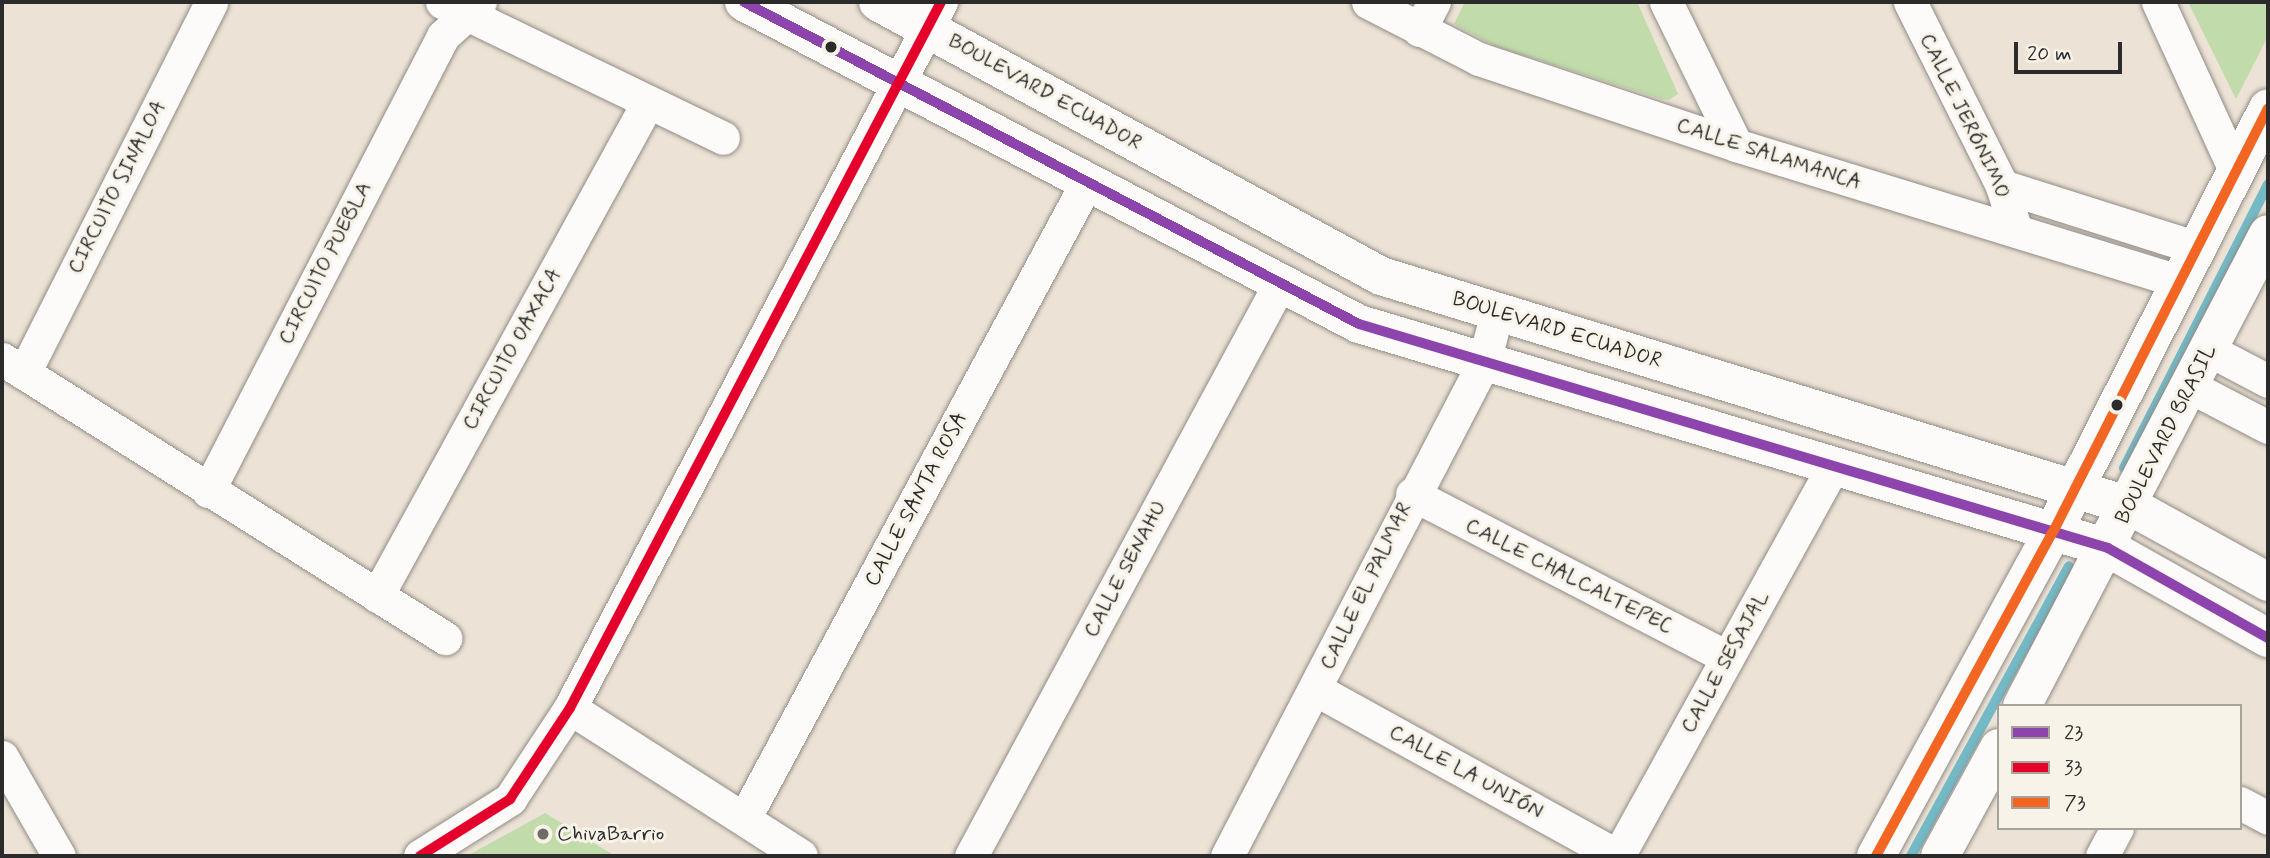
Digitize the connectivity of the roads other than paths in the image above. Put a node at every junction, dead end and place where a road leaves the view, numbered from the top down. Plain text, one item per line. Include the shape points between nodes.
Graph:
1 (211, 2) edge
2 (744, 2) edge
3 (878, 2) edge
4 (1368, 2) edge
5 (1666, 2) edge
6 (1910, 2) edge
7 (2158, 2) edge
8 (454, 11) edge
9 (934, 15) edge
10 (1427, 16) edge
11 (898, 82) junction
12 (648, 102) junction
13 (2268, 109) edge
14 (723, 138) dead end
15 (1736, 145) junction
16 (2236, 172) junction
17 (1087, 182) junction
18 (2002, 186) junction
19 (2016, 231) junction
20 (2268, 234) edge
21 (2197, 247) junction
22 (2180, 282) junction
23 (1280, 283) junction
24 (1497, 312) junction
25 (2209, 350) junction
26 (1484, 362) junction
27 (13, 366) edge
28 (2268, 382) edge
29 (2191, 387) junction
30 (2268, 427) edge
31 (1832, 469) junction
32 (2074, 489) junction
33 (208, 491) junction
34 (1412, 494) junction
35 (2130, 506) junction
36 (2053, 532) junction
37 (2108, 548) junction
38 (2268, 582) edge
39 (377, 596) junction
40 (445, 638) dead end
41 (2268, 638) edge
42 (1727, 657) junction
43 (1315, 689) junction
44 (2023, 704) edge
45 (570, 708) junction
46 (1997, 752) edge
47 (2, 757) edge
48 (2242, 804) edge
49 (745, 817) junction
50 (2268, 818) edge
51 (2116, 830) edge
52 (59, 856) edge
53 (420, 856) edge
54 (801, 856) edge
55 (971, 856) edge
56 (1227, 856) edge
57 (1618, 856) edge
58 (1877, 856) edge
59 (1940, 856) edge
60 (2102, 856) edge

1 - 27 street, CIRCUITO SINALOA
2 - 11 street
3 - 9 street, BOULEVARD ECUADOR
4 - 10 street, CALLE SALAMANCA
5 - 15 street
6 - 18 street, CALLE JERÓNIMO
7 - 16 street
8 - 12 street
8 - 33 street, CIRCUITO PUEBLA
9 - 11 street
9 - 24 street, BOULEVARD ECUADOR via 1381,276
10 - 15 street, CALLE SALAMANCA via 1479,59
11 - 17 street
11 - 45 street
12 - 14 street
12 - 39 street, CIRCUITO OAXACA
13 - 16 street
15 - 19 street, CALLE SALAMANCA
16 - 21 street
17 - 23 street
17 - 49 street, CALLE SANTA ROSA
18 - 19 street, CALLE JERÓNIMO
18 - 21 street
19 - 22 street, CALLE SALAMANCA
20 - 25 street, BOULEVARD BRASIL
21 - 22 street
22 - 32 street
23 - 26 street via 1359,324
23 - 55 street, CALLE SENAHU
24 - 26 street, CALLE EL PALMAR
24 - 32 street, BOULEVARD ECUADOR
25 - 28 street
25 - 29 street, BOULEVARD BRASIL
26 - 31 street
26 - 34 street, CALLE EL PALMAR
27 - 33 street
29 - 30 street
29 - 35 street, BOULEVARD BRASIL
31 - 36 street
31 - 42 street, CALLE SESAJAL
32 - 35 street, BOULEVARD ECUADOR
32 - 36 street
33 - 39 street
34 - 42 street, CALLE CHALCALTEPEC
34 - 43 street, CALLE EL PALMAR
35 - 37 street, BOULEVARD BRASIL
35 - 38 street, BOULEVARD ECUADOR
36 - 37 street
36 - 58 street
37 - 41 street
37 - 44 street, BOULEVARD BRASIL
39 - 40 street
42 - 57 street, CALLE SESAJAL
43 - 56 street, CALLE EL PALMAR
43 - 57 street, CALLE LA UNIÓN
45 - 49 street
45 - 53 street via 510,799
46 - 59 street
47 - 52 street
48 - 50 street
49 - 54 street
51 - 60 street

